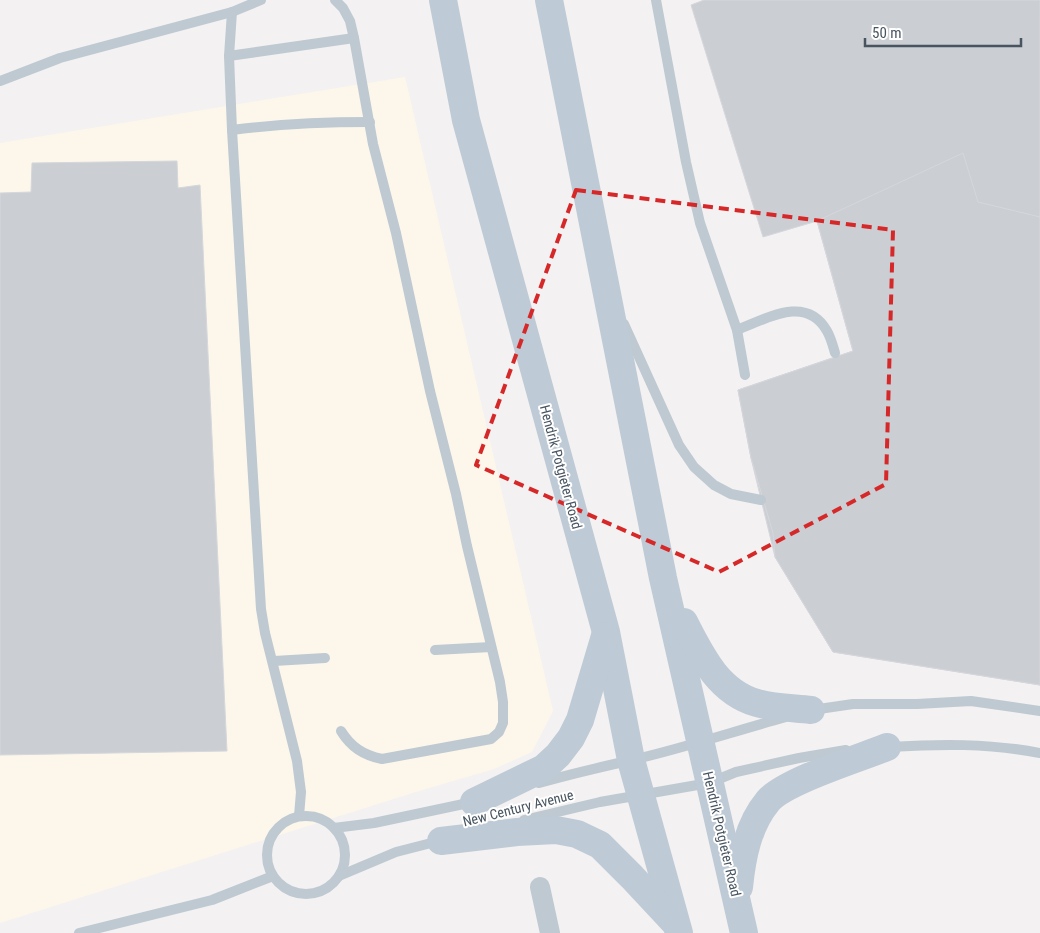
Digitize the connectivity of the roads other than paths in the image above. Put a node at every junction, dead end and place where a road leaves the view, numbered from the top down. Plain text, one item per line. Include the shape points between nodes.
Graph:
1 (261, 0) edge
2 (335, 0) edge
3 (433, 0) edge
4 (443, 0) edge
5 (549, 0) edge
6 (656, 0) edge
7 (232, 12) junction
8 (354, 38) junction
9 (229, 56) junction
10 (0, 81) edge
11 (466, 120) junction
12 (370, 122) junction
13 (232, 130) junction
14 (605, 283) junction
15 (737, 330) junction
16 (836, 353) dead end
17 (745, 375) dead end
18 (761, 500) dead end
19 (663, 578) junction
20 (606, 632) junction
21 (491, 647) junction
22 (435, 650) dead end
23 (325, 658) dead end
24 (274, 661) junction
25 (811, 710) junction
26 (1040, 710) edge
27 (341, 731) dead end
28 (700, 742) junction
29 (887, 748) junction
30 (1040, 753) edge
31 (632, 760) junction
32 (709, 783) junction
33 (641, 795) junction
34 (474, 802) junction
35 (299, 816) junction
36 (334, 828) junction
37 (441, 841) junction
38 (273, 876) junction
39 (339, 876) junction
40 (540, 887) dead end
41 (737, 902) junction
42 (678, 929) edge
43 (79, 933) edge
44 (550, 933) edge
45 (744, 933) edge

1 - 7 lane
2 - 8 lane via 350,20
3 - 11 main road
4 - 11 main road, Hendrik Potgieter Road
5 - 14 main road, Hendrik Potgieter Road
6 - 15 lane via 700,224
7 - 9 lane
7 - 10 lane via 60,58
8 - 9 lane
8 - 12 lane
9 - 13 lane
11 - 20 main road, Hendrik Potgieter Road
12 - 13 lane via 274,124
12 - 21 lane
13 - 24 lane via 262,609
14 - 18 lane via 679,446 694,467 714,485 731,494
14 - 19 main road, Hendrik Potgieter Road
15 - 16 lane via 783,312 809,313 827,331
15 - 17 lane
19 - 25 main road via 701,655 720,681 734,693 757,703
19 - 28 main road, Hendrik Potgieter Road
20 - 31 main road, Hendrik Potgieter Road
20 - 34 main road via 580,720 558,755 544,768
21 - 22 lane
21 - 27 lane via 504,714 499,732 491,739 382,759 358,751
23 - 24 lane
24 - 35 lane via 301,779
25 - 26 lane, New Century Avenue via 853,704 971,701
25 - 28 lane, New Century Avenue
28 - 31 lane, New Century Avenue
28 - 32 main road, Hendrik Potgieter Road
29 - 30 lane, New Century Avenue via 946,744
29 - 32 lane, New Century Avenue via 855,749 799,758 736,772
29 - 41 main road via 792,784 769,799 746,845
31 - 33 main road, Hendrik Potgieter Road
31 - 34 lane, New Century Avenue
32 - 33 lane, New Century Avenue
32 - 41 main road, Hendrik Potgieter Road
33 - 37 lane, New Century Avenue
33 - 42 main road, Hendrik Potgieter Road
34 - 36 lane, New Century Avenue
35 - 36 lane via 324,820
35 - 38 lane via 277,828 270,839 266,852
36 - 39 lane via 344,851 344,864
37 - 39 lane, New Century Avenue via 396,852
37 - 42 main road via 556,830 578,834 600,845
38 - 39 lane, New Century Avenue via 293,892 306,894 319,892
38 - 43 lane via 212,900
40 - 44 street
41 - 45 main road, Hendrik Potgieter Road

